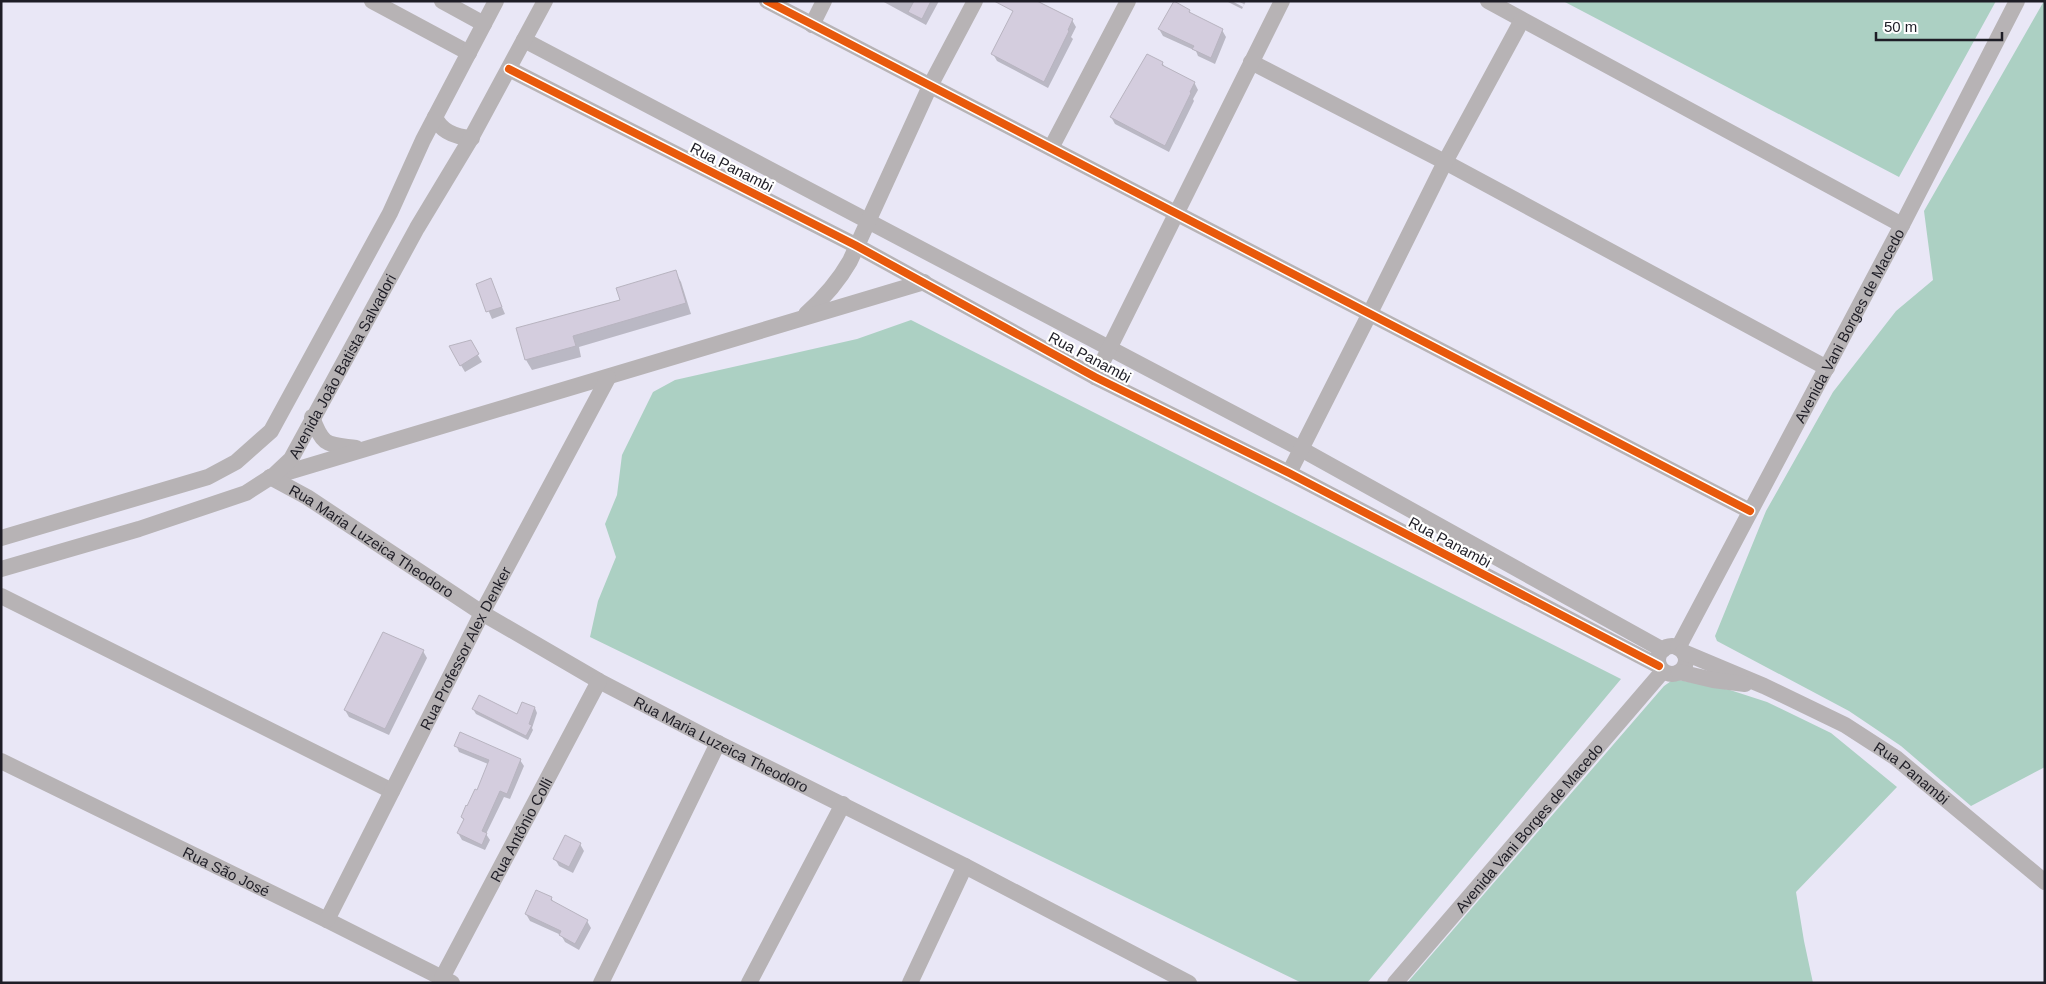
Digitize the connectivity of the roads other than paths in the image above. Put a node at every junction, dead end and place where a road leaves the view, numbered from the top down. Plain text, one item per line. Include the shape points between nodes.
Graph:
1 (372, 1) edge
2 (442, 1) edge
3 (496, 1) edge
4 (545, 1) edge
5 (767, 1) edge
6 (824, 1) edge
7 (975, 1) edge
8 (1128, 1) edge
9 (1282, 1) edge
10 (1488, 1) edge
11 (2017, 1) edge
12 (1522, 20) junction
13 (484, 24) junction
14 (812, 25) junction
15 (524, 40) junction
16 (469, 53) junction
17 (1251, 62) junction
18 (509, 69) junction
19 (930, 86) junction
20 (435, 116) junction
21 (472, 138) junction
22 (1051, 148) junction
23 (1445, 162) junction
24 (1176, 213) junction
25 (867, 221) junction
26 (1902, 226) junction
27 (856, 246) junction
28 (924, 282) junction
29 (1370, 313) junction
30 (802, 318) junction
31 (1109, 348) junction
32 (1827, 368) junction
33 (1095, 376) junction
34 (608, 378) junction
35 (312, 417) junction
36 (364, 448) junction
37 (1301, 449) junction
38 (1288, 473) junction
39 (270, 477) junction
40 (1750, 511) junction
41 (1, 538) edge
42 (1, 569) edge
43 (1, 596) edge
44 (482, 613) junction
45 (1675, 650) junction
46 (1667, 670) junction
47 (599, 681) junction
48 (1764, 686) junction
49 (718, 744) junction
50 (1, 762) edge
51 (392, 791) junction
52 (843, 804) junction
53 (965, 866) junction
54 (2045, 882) edge
55 (326, 920) junction
56 (447, 980) edge
57 (601, 983) edge
58 (749, 983) edge
59 (910, 983) edge
60 (1189, 983) edge
61 (1394, 983) edge

1 - 16 street
2 - 13 street
3 - 13 street, Avenida João Batista Salvadori
4 - 15 street, Avenida João Batista Salvadori
5 - 14 street
6 - 14 street
7 - 19 street
8 - 22 street
9 - 17 street
10 - 12 street
11 - 26 street, Avenida Vani Borges de Macedo
12 - 23 street
12 - 26 street
13 - 16 street, Avenida João Batista Salvadori
14 - 19 street
15 - 18 street, Avenida João Batista Salvadori
15 - 25 street, Rua Panambi
16 - 20 street, Avenida João Batista Salvadori
17 - 23 street
17 - 24 street
18 - 21 street, Avenida João Batista Salvadori
18 - 27 street, Rua Panambi
19 - 22 street
19 - 25 street
20 - 21 street via 438,124 455,136
20 - 41 street, Avenida João Batista Salvadori via 390,213 271,431 256,446 208,478
21 - 35 street, Avenida João Batista Salvadori
22 - 24 street
23 - 29 street
23 - 32 street
24 - 29 street
24 - 31 street
25 - 27 street
25 - 31 street, Rua Panambi
26 - 32 street, Avenida Vani Borges de Macedo
27 - 28 street, Rua Panambi
27 - 30 street via 838,280
28 - 30 street
28 - 33 street, Rua Panambi
29 - 37 street
29 - 40 street
30 - 34 street
31 - 33 street
31 - 37 street, Rua Panambi
32 - 40 street, Avenida Vani Borges de Macedo
33 - 38 street, Rua Panambi
34 - 36 street
34 - 44 street, Rua Professor Alex Denker
35 - 36 street via 320,437 332,445
35 - 39 street, Avenida João Batista Salvadori via 291,459
36 - 39 street
37 - 38 street
37 - 45 street, Rua Panambi
38 - 46 street, Rua Panambi
39 - 42 street, Avenida João Batista Salvadori via 246,493 139,529
39 - 44 street, Rua Maria Luzeica Theodoro via 307,497
40 - 45 street, Avenida Vani Borges de Macedo
43 - 51 street
44 - 47 street, Rua Maria Luzeica Theodoro
44 - 51 street, Rua Professor Alex Denker
45 - 46 street via 1658,657
45 - 46 street via 1686,661 1683,669
45 - 48 street, Rua Panambi
46 - 48 street, Rua Panambi
46 - 61 street, Avenida Vani Borges de Macedo
47 - 49 street, Rua Maria Luzeica Theodoro
47 - 56 street, Rua Antônio Colli
48 - 54 street, Rua Panambi via 1845,726 1896,758
49 - 52 street, Rua Maria Luzeica Theodoro
49 - 57 street
50 - 55 street, Rua São José
51 - 55 street, Rua Professor Alex Denker
52 - 53 street, Rua Maria Luzeica Theodoro
52 - 58 street
53 - 59 street
53 - 60 street, Rua Maria Luzeica Theodoro
55 - 56 street, Rua São José

